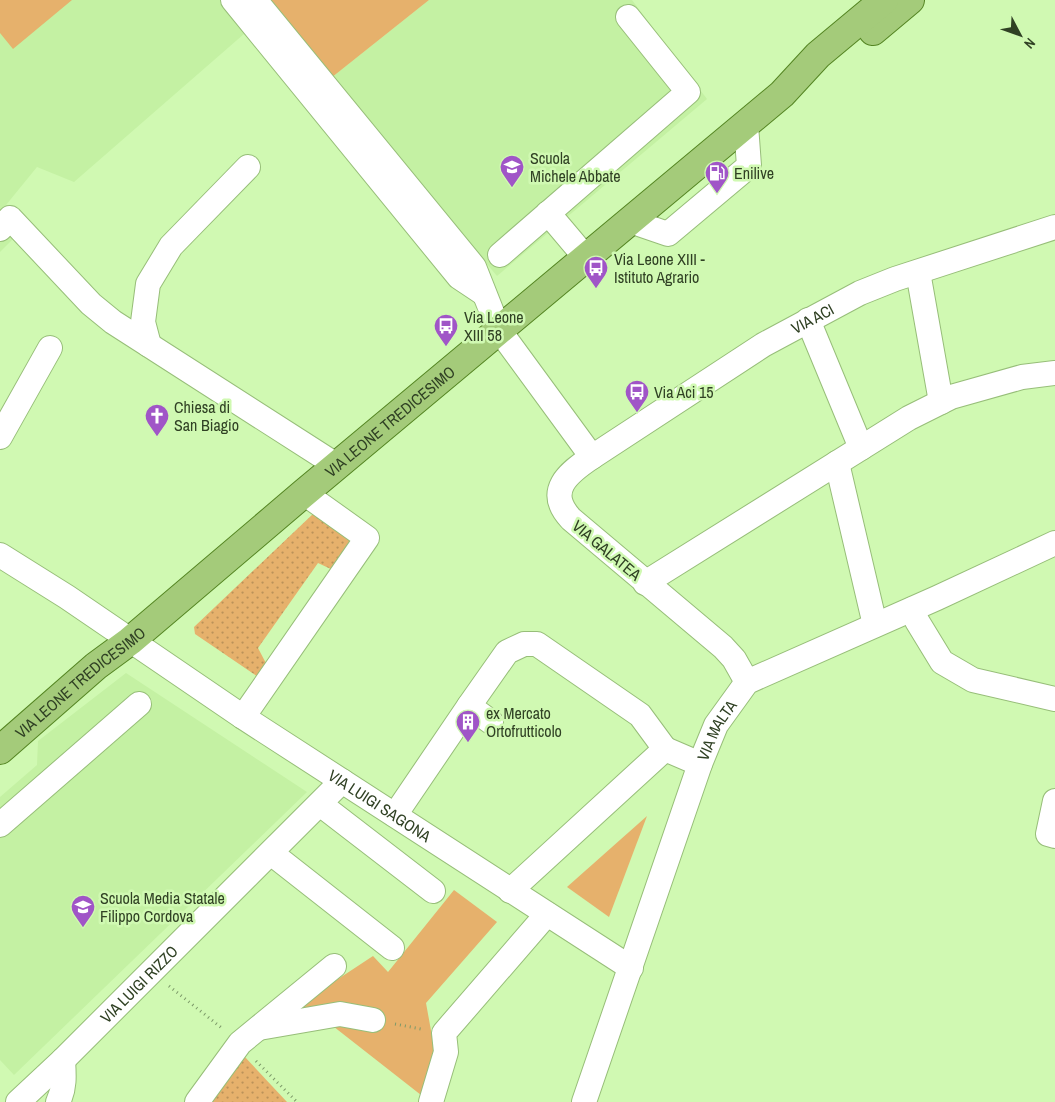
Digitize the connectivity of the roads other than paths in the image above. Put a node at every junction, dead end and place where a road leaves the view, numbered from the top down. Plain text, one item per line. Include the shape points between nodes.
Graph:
1 (233, 0) edge
2 (255, 0) edge
3 (884, 0) edge
4 (910, 0) edge
5 (628, 17) dead end
6 (782, 94) junction
7 (248, 167) dead end
8 (548, 213) junction
9 (1055, 227) edge
10 (0, 229) edge
11 (500, 255) dead end
12 (586, 258) junction
13 (918, 272) junction
14 (484, 293) junction
15 (808, 320) junction
16 (499, 330) junction
17 (149, 345) junction
18 (50, 348) dead end
19 (1055, 373) edge
20 (941, 402) junction
21 (0, 437) edge
22 (861, 448) junction
23 (592, 456) junction
24 (836, 463) junction
25 (336, 466) junction
26 (304, 492) junction
27 (1055, 543) edge
28 (0, 555) edge
29 (646, 582) junction
30 (913, 609) junction
31 (875, 625) junction
32 (130, 641) junction
33 (747, 682) junction
34 (1055, 699) edge
35 (139, 704) dead end
36 (469, 706) junction
37 (243, 717) junction
38 (491, 722) dead end
39 (665, 749) junction
40 (0, 750) edge
41 (700, 764) junction
42 (342, 781) junction
43 (1055, 801) edge
44 (320, 804) junction
45 (395, 815) junction
46 (0, 825) edge
47 (1055, 836) edge
48 (270, 852) junction
49 (433, 891) dead end
50 (510, 891) junction
51 (547, 914) junction
52 (392, 948) dead end
53 (334, 966) dead end
54 (631, 968) junction
55 (373, 1020) road end
56 (258, 1028) junction
57 (63, 1060) junction
58 (18, 1102) edge
59 (58, 1102) edge
60 (197, 1102) edge
61 (431, 1102) edge
62 (584, 1102) edge

1 - 14 street via 459,277
2 - 14 street via 474,268
3 - 6 main road via 818,55
4 - 6 main road via 829,69
5 - 8 street via 688,92
6 - 12 main road, VIA LEONE TREDICESIMO
7 - 17 street via 172,246 148,284 143,322
8 - 11 street
8 - 12 street
9 - 13 street, VIA ACI
10 - 17 street via 10,218 91,304
12 - 16 main road, VIA LEONE TREDICESIMO
13 - 15 street, VIA ACI via 860,293
13 - 20 street
14 - 16 street
15 - 22 street
15 - 23 street, VIA ACI via 763,345
16 - 23 street
16 - 25 main road, VIA LEONE TREDICESIMO
17 - 25 street
18 - 21 street
19 - 20 street via 1022,377
20 - 22 street
22 - 24 street
23 - 29 street, VIA GALATEA via 562,482 560,502 563,512
24 - 29 street
24 - 31 street
25 - 26 main road, VIA LEONE TREDICESIMO
26 - 32 main road, VIA LEONE TREDICESIMO
26 - 37 street via 367,538
27 - 30 street, VIA MALTA
28 - 32 street, VIA LUIGI SAGONA
29 - 33 street, VIA GALATEA via 723,647
30 - 31 street, VIA MALTA
30 - 34 street via 942,662 973,680
31 - 33 street, VIA MALTA
32 - 37 street, VIA LUIGI SAGONA
32 - 40 main road, VIA LEONE TREDICESIMO via 96,666
33 - 41 street, VIA MALTA via 716,725
35 - 46 street
36 - 38 street
36 - 39 street via 507,652 524,644 537,644 640,714
36 - 45 street
37 - 42 street, VIA LUIGI SAGONA
39 - 41 street
39 - 50 street
41 - 54 street, VIA MALTA
42 - 44 street, VIA LUIGI RIZZO
42 - 45 street, VIA LUIGI SAGONA
43 - 47 street via 1048,834
44 - 48 street, VIA LUIGI RIZZO
44 - 49 street
45 - 50 street, VIA LUIGI SAGONA
48 - 52 street
48 - 57 street, VIA LUIGI RIZZO
50 - 51 street, VIA LUIGI SAGONA
51 - 54 street, VIA LUIGI SAGONA
51 - 61 street via 444,1033 446,1052
53 - 56 street
54 - 62 street, VIA MALTA
55 - 56 street via 340,1014
56 - 60 street via 240,1043
57 - 58 street, VIA LUIGI RIZZO
57 - 59 street via 64,1079

